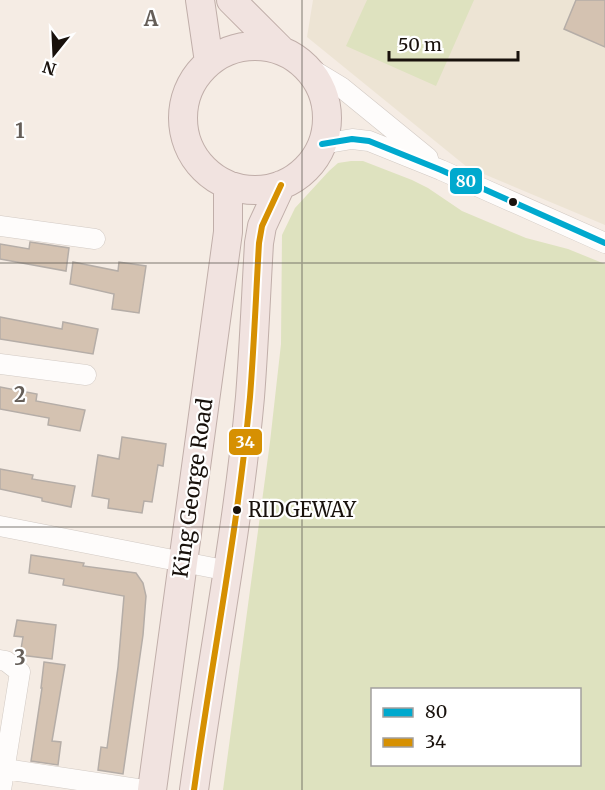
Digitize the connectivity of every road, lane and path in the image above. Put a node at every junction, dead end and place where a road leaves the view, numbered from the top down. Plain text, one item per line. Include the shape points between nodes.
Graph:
1 (200, 0) edge
2 (231, 0) edge
3 (292, 58) junction
4 (209, 62) junction
5 (322, 144) junction
6 (441, 170) junction
7 (228, 185) junction
8 (281, 185) junction
9 (0, 226) edge
10 (95, 239) dead end
11 (605, 243) edge
12 (0, 364) edge
13 (86, 375) dead end
14 (0, 526) edge
15 (183, 563) junction
16 (229, 570) junction
17 (0, 660) edge
18 (5, 769) junction
19 (1, 790) edge
20 (144, 790) edge
21 (152, 790) edge
22 (194, 790) edge

1 - 4 highway
2 - 3 highway
3 - 4 highway via 263,47 244,47
3 - 5 highway via 317,81 325,101 327,123
3 - 6 street via 341,87
4 - 7 highway via 193,81 184,104 183,129 191,153 207,172
5 - 6 street via 352,139 369,141
5 - 8 highway via 312,162
6 - 11 street
7 - 8 highway via 263,190
7 - 15 highway, King George Road via 228,232
8 - 16 highway, King George Road via 262,226 259,243 250,397
9 - 10 street
12 - 13 street
14 - 15 street
15 - 16 street
15 - 21 highway, King George Road
16 - 22 highway, King George Road
17 - 18 street via 20,672
18 - 19 street
18 - 20 street

